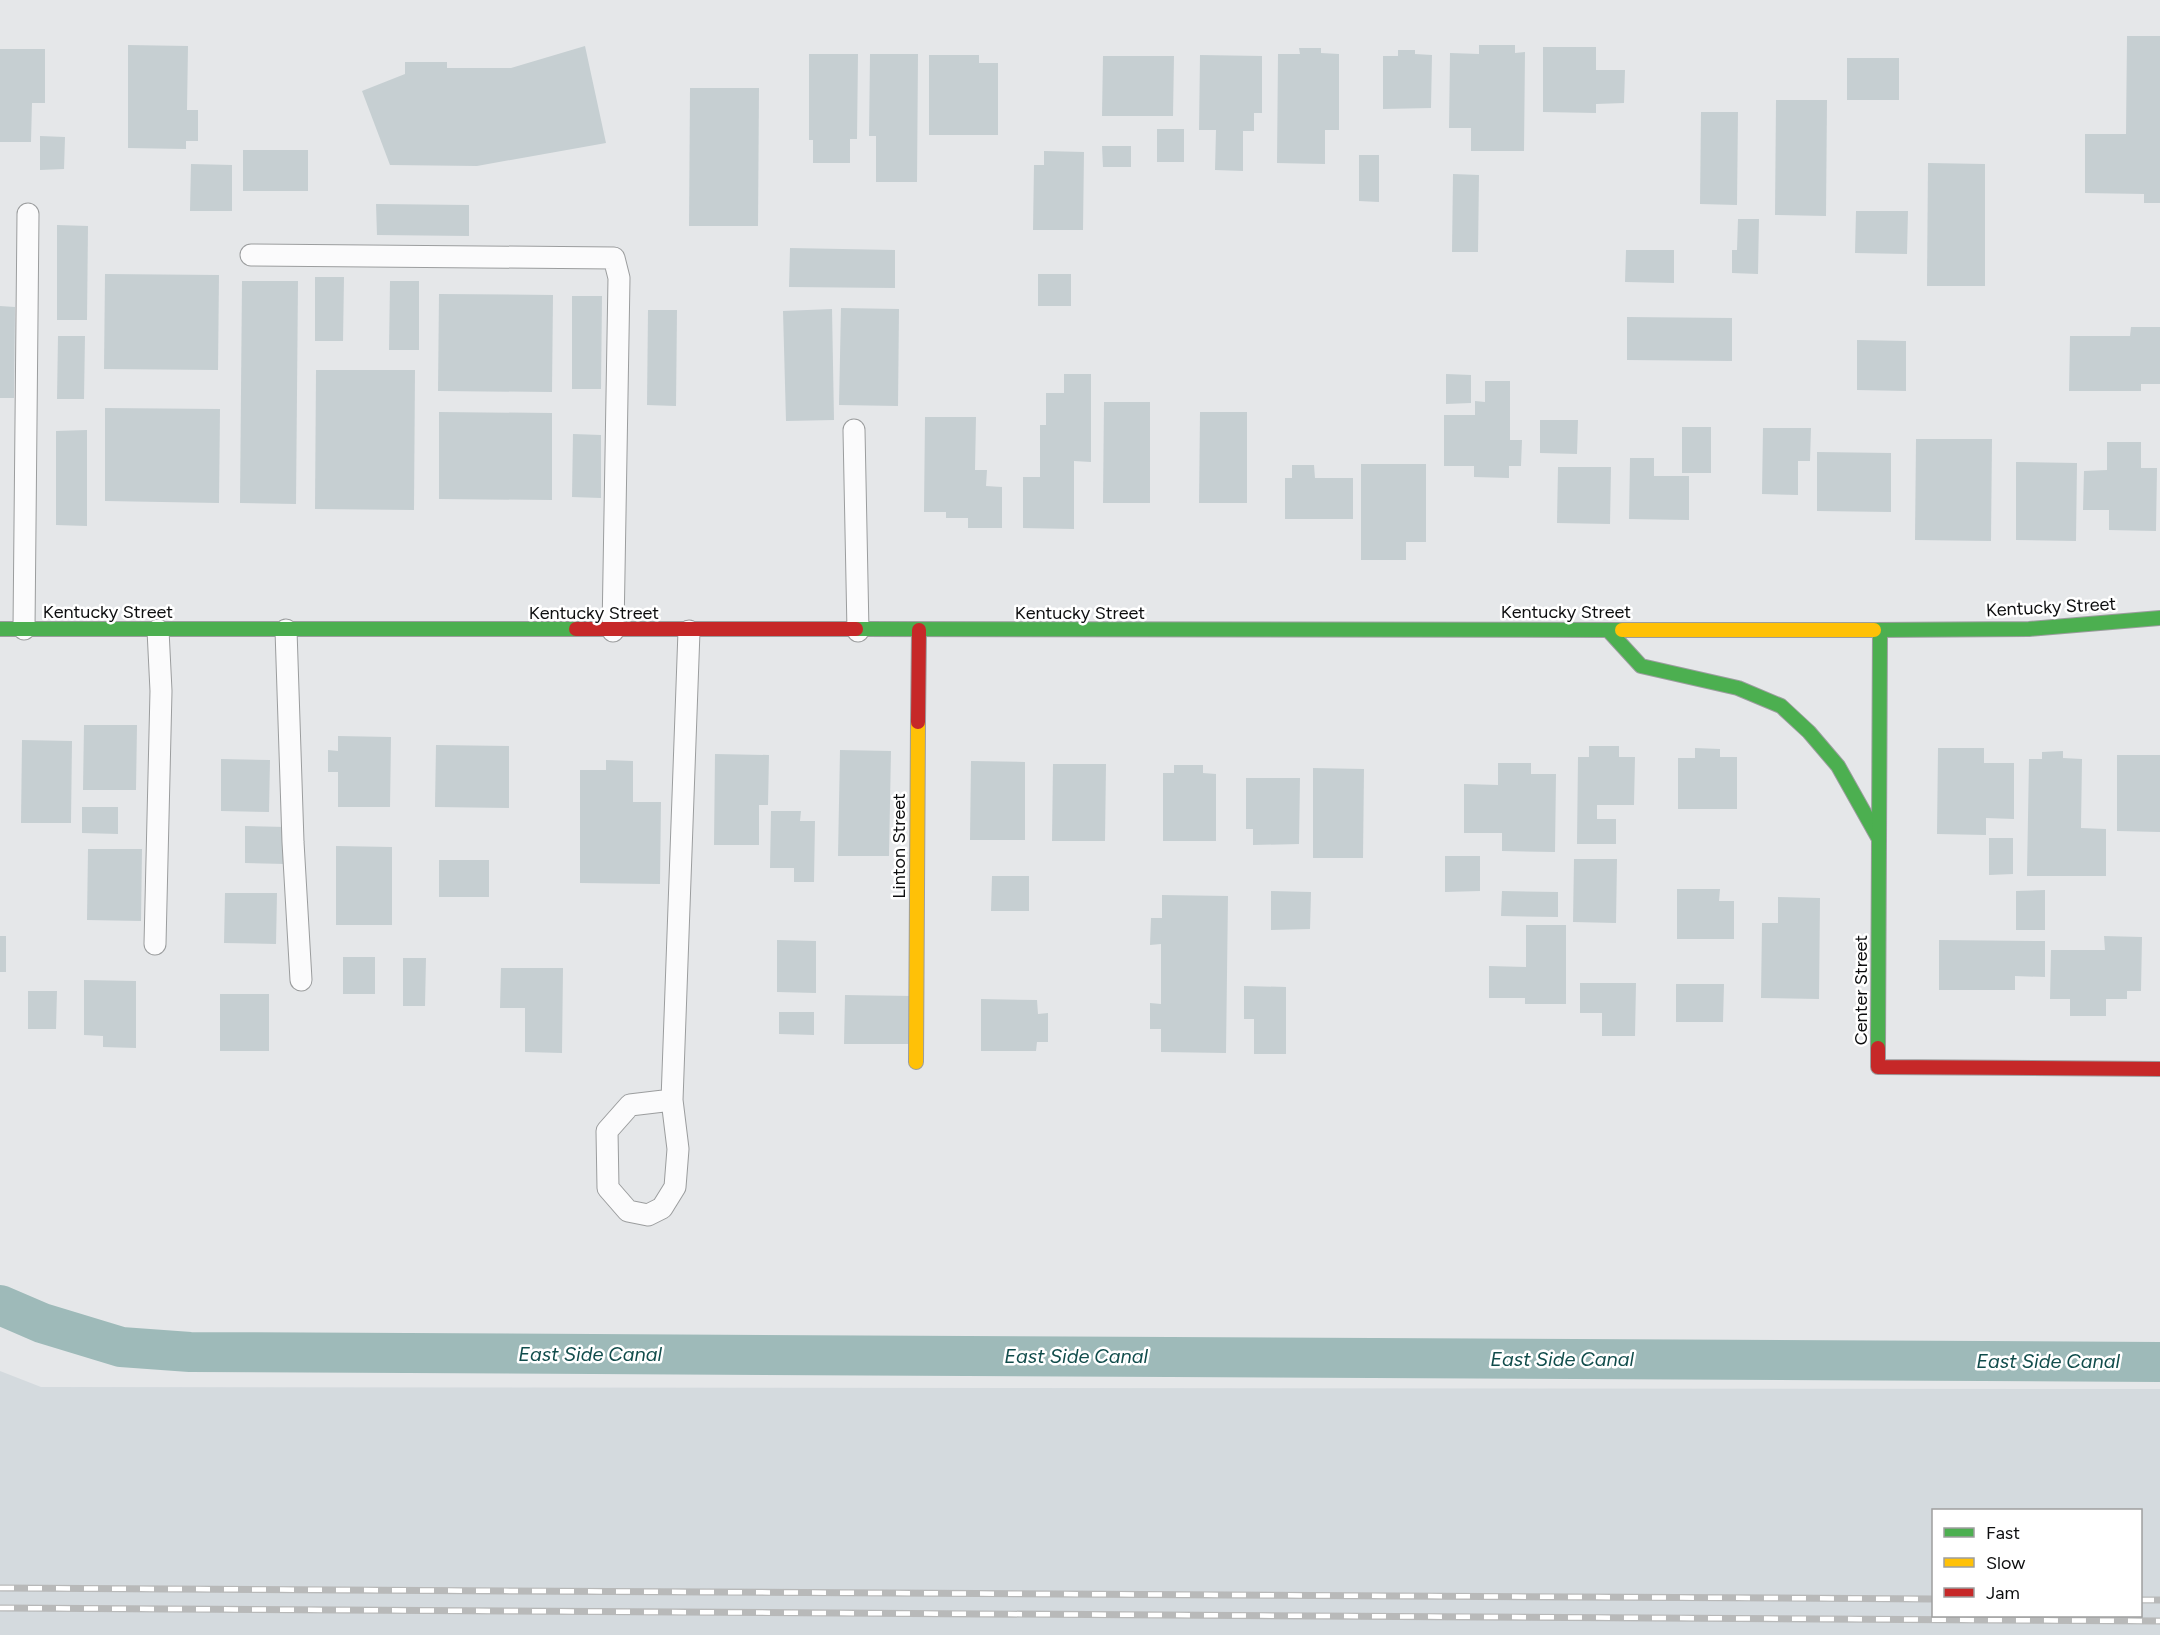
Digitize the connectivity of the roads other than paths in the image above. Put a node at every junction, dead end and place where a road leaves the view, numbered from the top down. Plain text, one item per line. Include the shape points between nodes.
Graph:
1 (28, 214) dead end
2 (251, 255) dead end
3 (854, 430) dead end
4 (2160, 618) edge
5 (0, 629) edge
6 (24, 629) junction
7 (158, 630) junction
8 (286, 630) junction
9 (919, 630) junction
10 (1608, 630) junction
11 (1880, 630) junction
12 (613, 631) junction
13 (689, 631) junction
14 (858, 631) junction
15 (1880, 838) junction
16 (156, 944) dead end
17 (301, 980) dead end
18 (916, 1062) dead end
19 (2160, 1069) edge
20 (672, 1100) junction

1 - 6 lane
2 - 12 lane via 614,258 619,278
3 - 14 lane
4 - 11 street, Kentucky Street via 2029,629
5 - 6 street, Kentucky Street
6 - 7 street, Kentucky Street
7 - 8 street, Kentucky Street
7 - 16 lane via 161,691
8 - 12 street, Kentucky Street
8 - 17 lane
9 - 10 street, Kentucky Street
9 - 14 street, Kentucky Street
9 - 18 street, Linton Street
10 - 11 street, Kentucky Street
10 - 15 street via 1641,666 1738,688 1781,706 1838,766
11 - 15 street, Center Street
12 - 13 street, Kentucky Street
13 - 14 street, Kentucky Street
13 - 20 lane
15 - 19 street, Center Street via 1878,1067
20 - 20 lane via 678,1149 675,1186 662,1208 648,1215 628,1211 608,1188 607,1131 630,1105

